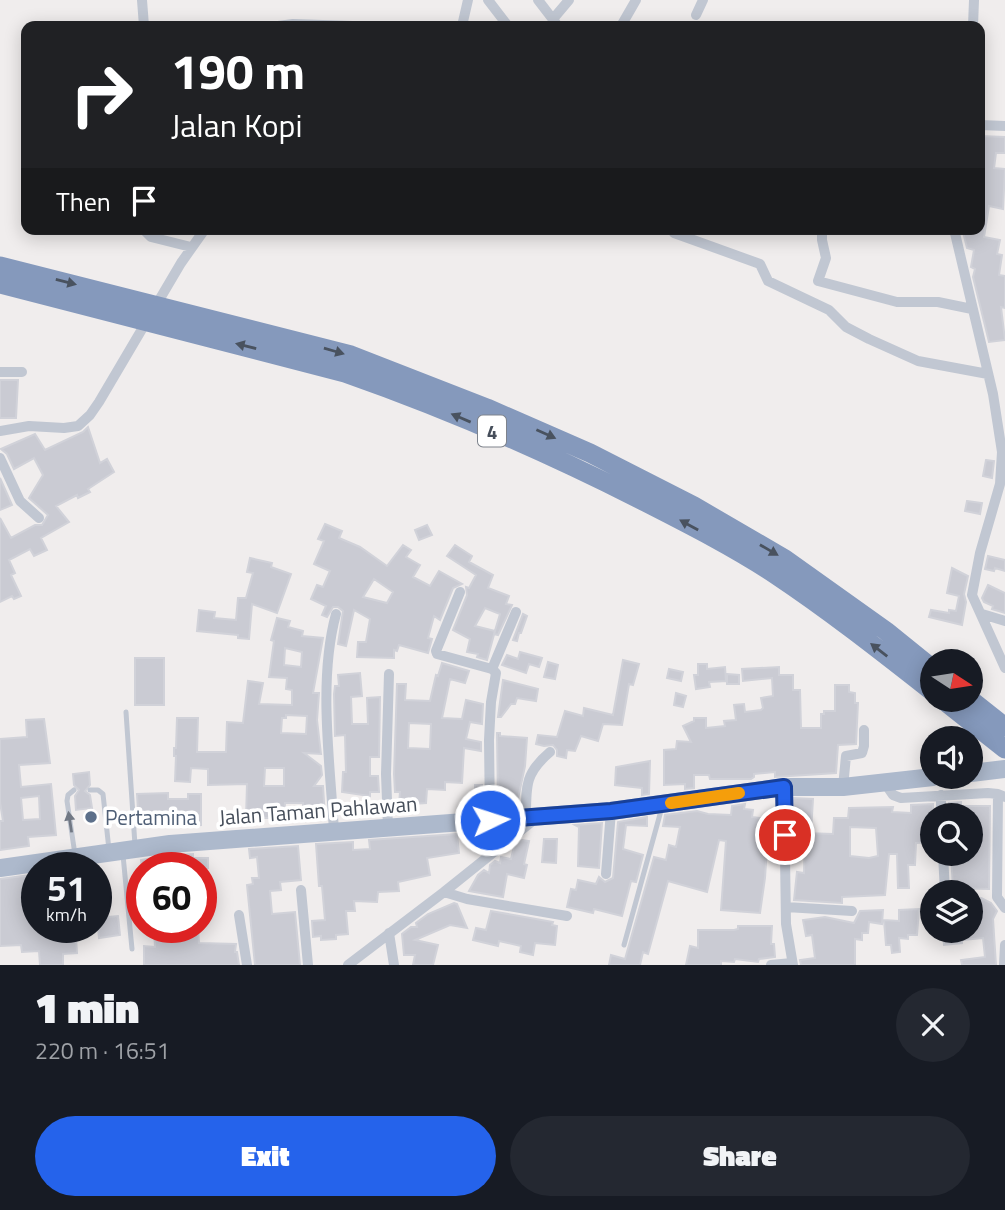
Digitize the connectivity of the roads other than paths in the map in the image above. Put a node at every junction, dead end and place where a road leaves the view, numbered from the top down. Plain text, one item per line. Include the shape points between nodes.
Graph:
1 (142, 0) edge
2 (468, 0) edge
3 (488, 0) edge
4 (538, 0) edge
5 (552, 0) edge
6 (636, 0) edge
7 (703, 0) edge
8 (974, 0) edge
9 (567, 3) edge
10 (499, 14) junction
11 (696, 15) dead end
12 (144, 21) edge
13 (463, 21) edge
14 (498, 21) edge
15 (504, 21) edge
16 (554, 21) edge
17 (556, 21) edge
18 (624, 21) edge
19 (973, 21) edge
20 (985, 125) edge
21 (1005, 126) edge
22 (149, 235) edge
23 (200, 235) edge
24 (680, 235) edge
25 (822, 235) edge
26 (955, 235) edge
27 (191, 247) junction
28 (0, 265) edge
29 (818, 281) junction
30 (0, 284) edge
31 (814, 302) junction
32 (972, 309) junction
33 (0, 372) edge
34 (22, 372) dead end
35 (988, 374) junction
36 (0, 431) edge
37 (1002, 432) edge
38 (0, 458) edge
39 (1003, 484) edge
40 (39, 518) dead end
41 (460, 592) dead end
42 (516, 612) dead end
43 (336, 614) dead end
44 (982, 614) junction
45 (1005, 621) edge
46 (920, 658) edge
47 (492, 668) junction
48 (1005, 668) edge
49 (389, 674) dead end
50 (920, 682) edge
51 (984, 710) edge
52 (126, 712) dead end
53 (958, 712) edge
54 (1005, 727) edge
55 (864, 730) dead end
56 (1005, 749) edge
57 (550, 752) dead end
58 (1002, 769) edge
59 (983, 771) edge
60 (920, 778) edge
61 (884, 782) junction
62 (784, 787) junction
63 (843, 787) junction
64 (74, 790) dead end
65 (90, 790) dead end
66 (941, 795) junction
67 (1002, 796) edge
68 (941, 803) edge
69 (663, 804) junction
70 (611, 811) junction
71 (532, 817) junction
72 (496, 820) junction
73 (388, 827) junction
74 (334, 831) junction
75 (509, 840) junction
76 (170, 844) junction
77 (122, 850) junction
78 (75, 852) edge
79 (171, 852) edge
80 (112, 853) edge
81 (21, 866) edge
82 (0, 867) edge
83 (606, 874) dead end
84 (301, 890) dead end
85 (444, 892) junction
86 (786, 907) junction
87 (1005, 908) edge
88 (852, 911) dead end
89 (239, 915) dead end
90 (567, 916) dead end
91 (389, 933) junction
92 (624, 945) dead end
93 (1005, 946) edge
94 (132, 949) dead end
95 (793, 964) edge
96 (247, 965) edge
97 (308, 965) edge
98 (348, 965) edge
99 (394, 965) edge
100 (771, 965) edge
101 (1004, 965) edge

1 - 12 street
2 - 13 street
3 - 10 street
4 - 16 street
5 - 9 street
6 - 18 street
7 - 11 street
8 - 19 street
9 - 17 street
10 - 14 street
10 - 15 street
20 - 21 street
22 - 27 street
23 - 27 street
24 - 31 street via 760,264 768,281
25 - 29 street via 826,258
26 - 32 street
27 - 36 street via 90,415 78,426
28 -> 46 highway, 4 via 351,355 486,408 590,453 785,559
29 - 31 street
29 - 32 street via 897,302 938,302
50 -> 30 highway, 4 via 775,575 685,522 511,439 345,373
31 - 35 street via 846,327 909,357
32 - 35 street
33 - 34 street
35 - 37 street
37 - 39 street
38 - 40 street via 20,501
39 - 44 street via 972,588
41 - 47 street via 437,654
42 - 47 street
43 - 74 street via 327,686
44 - 45 street
44 - 48 street
47 - 72 street via 496,673 490,727
49 - 73 street
51 - 54 highway
52 - 77 lane
53 - 56 highway
55 - 63 street via 862,753 846,756
57 - 71 street via 530,773 526,788
58 - 59 main road
60 - 61 main road, Jalan Taman Pahlawan
61 - 63 main road, Jalan Taman Pahlawan
61 - 66 street via 901,798
62 - 63 main road, Jalan Taman Pahlawan
62 - 69 main road, Jalan Taman Pahlawan
62 - 86 street
78 -> 64 lane via 67,801
65 - 77 lane via 103,794
66 - 67 street
66 - 68 street
67 - 87 street via 997,897
69 - 70 main road, Jalan Taman Pahlawan
69 - 92 lane
70 - 71 main road, Jalan Taman Pahlawan
70 - 83 street
71 - 72 main road, Jalan Taman Pahlawan
71 - 75 street
72 - 73 main road, Jalan Taman Pahlawan
72 - 75 street
73 - 74 main road, Jalan Taman Pahlawan
74 - 76 main road, Jalan Taman Pahlawan
75 - 85 street
76 - 77 main road, Jalan Taman Pahlawan
76 - 79 street
77 - 80 main road, Jalan Taman Pahlawan
77 - 94 lane
81 - 82 main road, Jalan Taman Pahlawan
84 - 97 street
85 - 90 street
85 - 91 street
86 - 88 street
86 - 95 street
89 - 96 street
91 - 98 street
91 - 99 street
93 - 101 street
95 - 100 street

